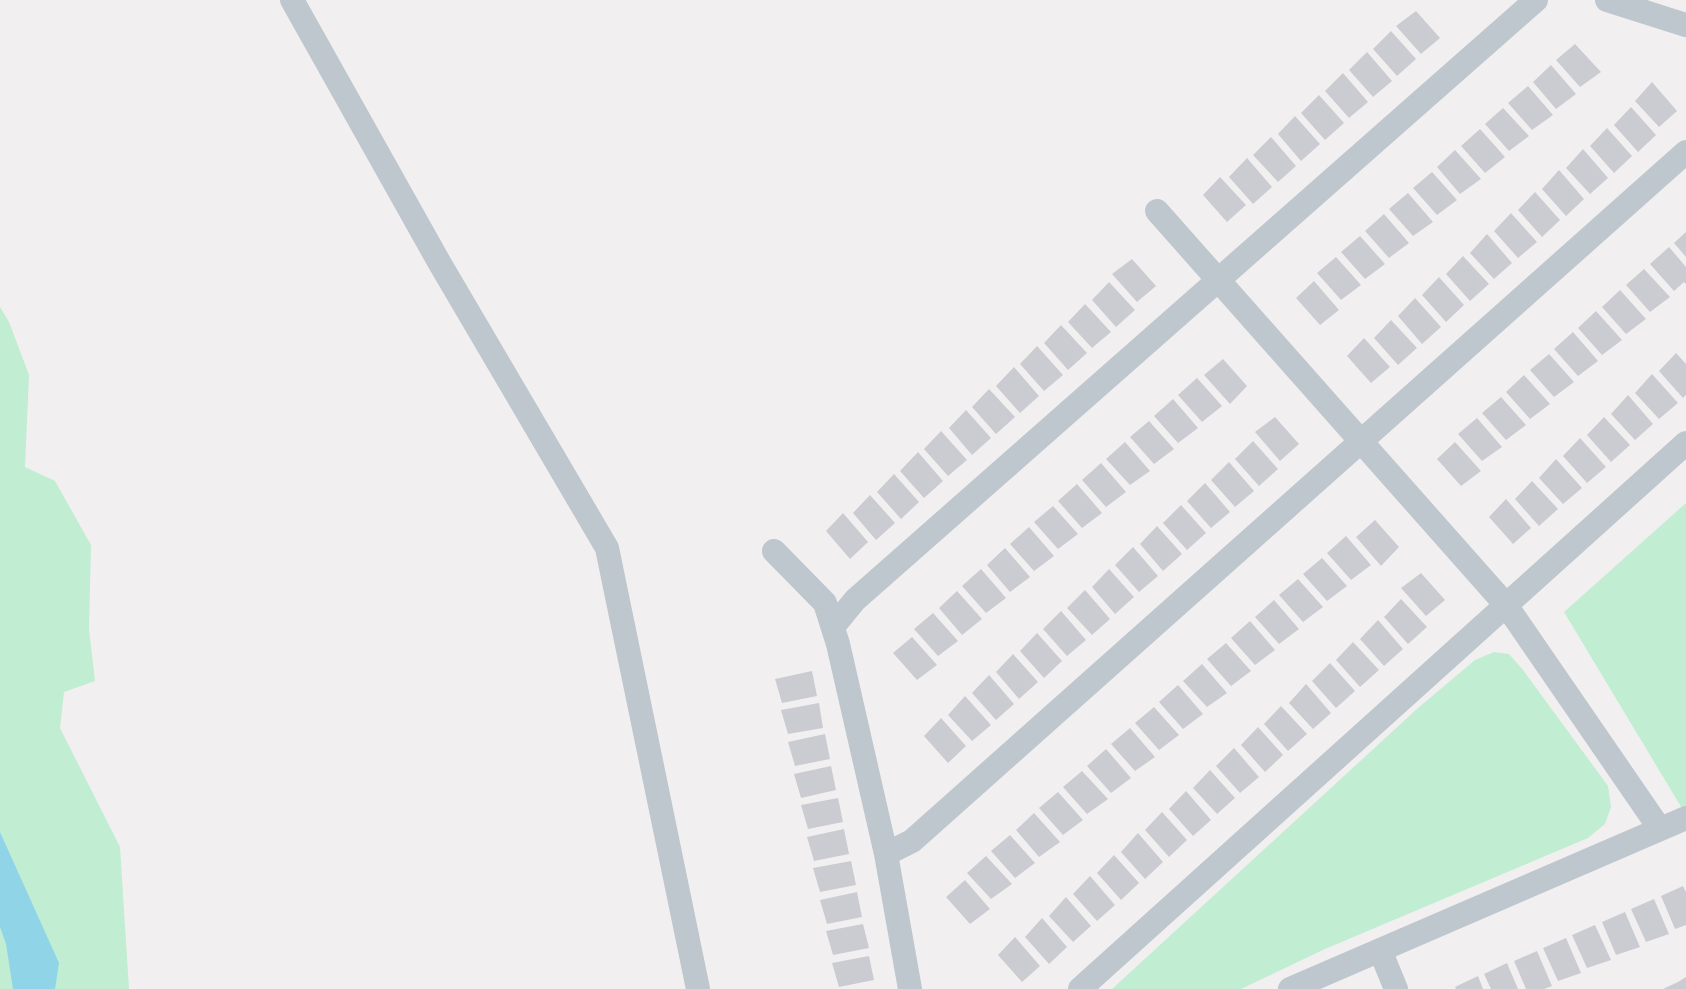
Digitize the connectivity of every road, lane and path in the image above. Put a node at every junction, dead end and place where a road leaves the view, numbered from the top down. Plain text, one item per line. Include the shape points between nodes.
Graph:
1 (292, 0) edge
2 (1536, 0) edge
3 (1607, 0) edge
4 (1686, 25) edge
5 (1686, 152) edge
6 (1157, 212) dead end
7 (1219, 280) junction
8 (1361, 441) junction
9 (1686, 443) edge
10 (774, 551) dead end
11 (1506, 605) junction
12 (832, 627) junction
13 (1686, 818) edge
14 (1660, 829) junction
15 (885, 854) junction
16 (1380, 950) junction
17 (698, 989) edge
18 (910, 989) edge
19 (1080, 989) edge
20 (1290, 989) edge
21 (1396, 989) edge

1 - 17 street via 439,262 607,548
2 - 7 street
3 - 4 street
5 - 8 street
6 - 7 street
7 - 8 street
7 - 12 street via 855,600
8 - 11 street
8 - 15 street via 912,841
9 - 11 street
10 - 12 street via 825,603
11 - 14 street
11 - 19 street
12 - 15 street
13 - 14 street
14 - 16 street
15 - 18 street
16 - 20 street
16 - 21 street

